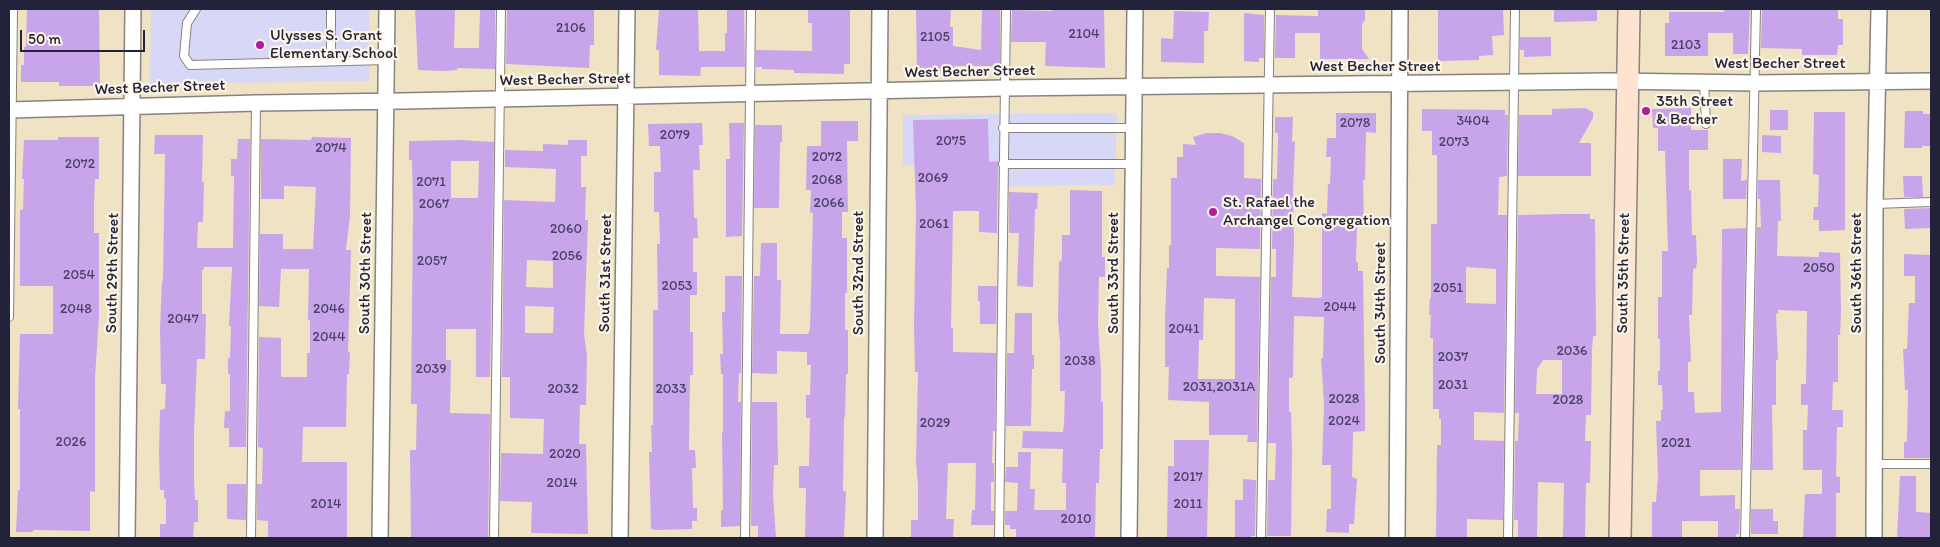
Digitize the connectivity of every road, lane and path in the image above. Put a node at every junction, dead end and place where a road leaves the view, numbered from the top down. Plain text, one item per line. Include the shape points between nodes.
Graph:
1 (13, 9) edge
2 (133, 9) edge
3 (196, 9) edge
4 (331, 9) edge
5 (387, 9) edge
6 (501, 9) edge
7 (627, 9) edge
8 (751, 9) edge
9 (880, 9) edge
10 (1006, 9) edge
11 (1135, 9) edge
12 (1270, 9) edge
13 (1400, 9) edge
14 (1515, 9) edge
15 (1629, 9) edge
16 (1756, 9) edge
17 (1879, 9) edge
18 (387, 60) junction
19 (331, 61) junction
20 (1627, 81) junction
21 (1878, 81) junction
22 (1931, 81) edge
23 (1704, 82) junction
24 (1514, 83) junction
25 (1755, 83) junction
26 (1400, 84) junction
27 (1270, 85) junction
28 (1134, 87) junction
29 (1004, 88) junction
30 (878, 91) junction
31 (750, 94) junction
32 (626, 96) junction
33 (500, 99) junction
34 (387, 101) junction
35 (256, 102) junction
36 (132, 107) junction
37 (10, 110) edge
38 (1706, 124) dead end
39 (1003, 128) junction
40 (1133, 128) junction
41 (1003, 164) junction
42 (1132, 164) junction
43 (1931, 202) edge
44 (1876, 204) junction
45 (9, 317) edge
46 (1873, 464) junction
47 (1931, 464) edge
48 (127, 538) edge
49 (251, 538) edge
50 (380, 538) edge
51 (494, 538) edge
52 (620, 538) edge
53 (745, 538) edge
54 (875, 538) edge
55 (999, 538) edge
56 (1130, 538) edge
57 (1261, 538) edge
58 (1397, 538) edge
59 (1508, 538) edge
60 (1620, 538) edge
61 (1745, 538) edge
62 (1874, 538) edge

1 - 37 lane
2 - 36 street, South 29th Street
3 - 19 lane via 187,24 184,48 184,56 190,65
4 - 19 lane
5 - 18 street, South 30th Street
6 - 33 lane
7 - 32 street, South 31st Street
8 - 31 lane
9 - 30 street, South 32nd Street
10 - 29 lane
11 - 28 street, South 33rd Street
12 - 27 lane
13 - 26 street, South 34th Street
14 - 24 lane
15 - 20 main road, South 35th Street
16 - 25 lane
17 - 21 street, South 36th Street
18 - 19 lane
18 - 34 street, South 30th Street
20 - 23 street, West Becher Street
20 - 24 street, West Becher Street
20 - 60 main road, South 35th Street
21 - 22 street, West Becher Street
21 - 25 street, West Becher Street
21 - 44 street, South 36th Street
23 - 25 street, West Becher Street
23 - 38 lane
24 - 26 street, West Becher Street
24 - 59 lane
25 - 61 lane
26 - 27 street, West Becher Street
26 - 58 street, South 34th Street
27 - 28 street, West Becher Street
27 - 57 lane
28 - 29 street, West Becher Street
28 - 40 street, South 33rd Street
29 - 30 street, West Becher Street
29 - 39 lane
30 - 31 street, West Becher Street
30 - 54 street, South 32nd Street
31 - 32 street, West Becher Street
31 - 53 lane
32 - 33 street, West Becher Street
32 - 52 street, South 31st Street
33 - 34 street, West Becher Street
33 - 51 lane
34 - 35 street, West Becher Street
34 - 50 street, South 30th Street
35 - 36 street, West Becher Street
35 - 49 lane
36 - 37 street, West Becher Street
36 - 48 street, South 29th Street
37 - 45 lane
39 - 40 lane
39 - 41 lane
40 - 42 street, South 33rd Street
41 - 42 lane
41 - 55 lane
42 - 56 street, South 33rd Street
43 - 44 lane
44 - 46 street, South 36th Street
46 - 47 lane
46 - 62 street, South 36th Street

